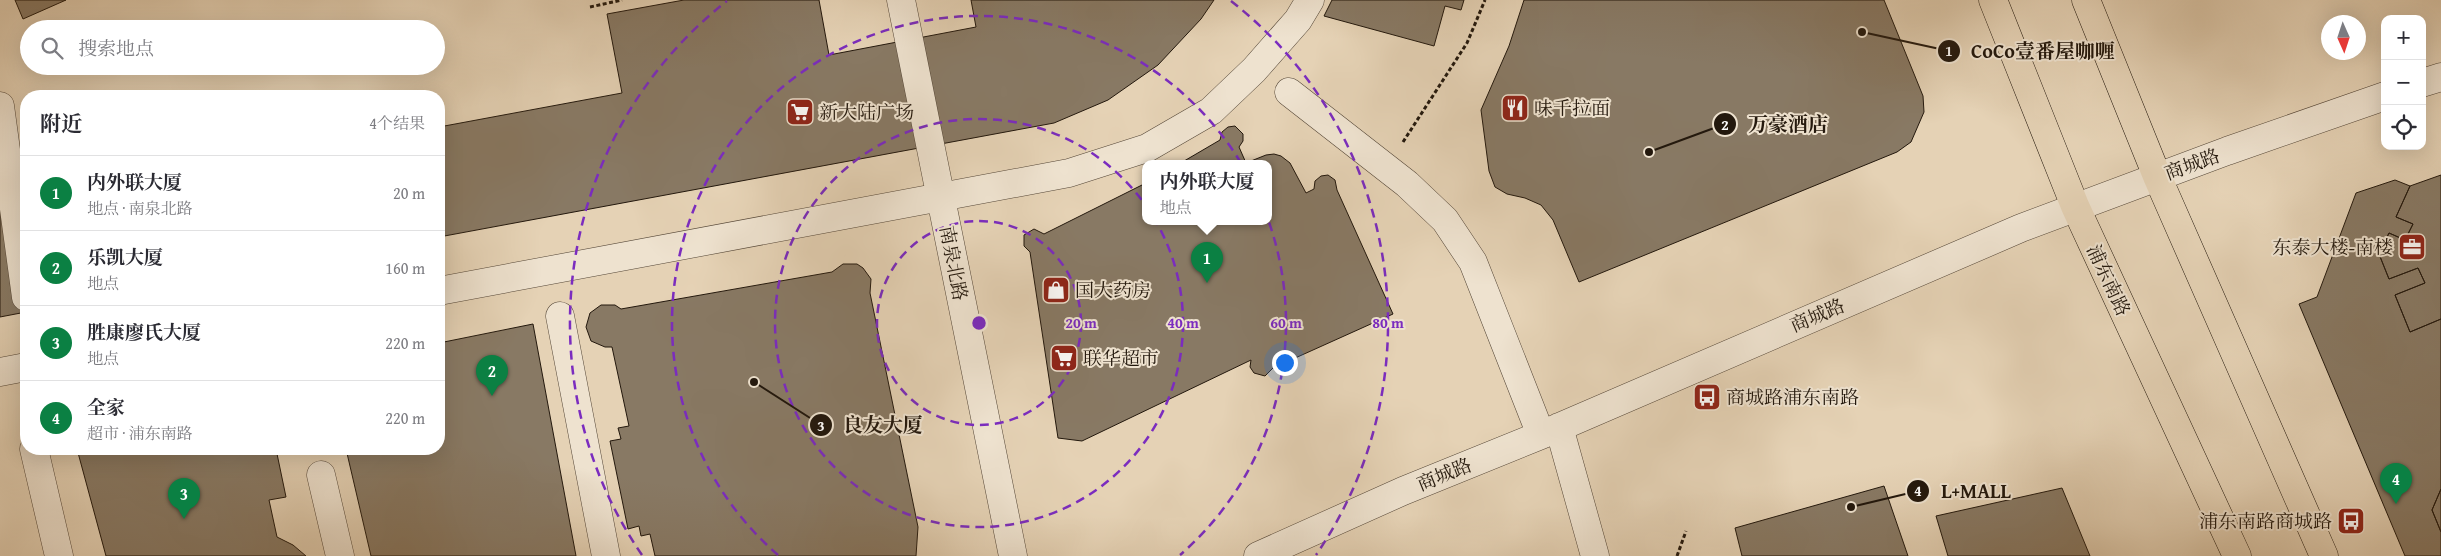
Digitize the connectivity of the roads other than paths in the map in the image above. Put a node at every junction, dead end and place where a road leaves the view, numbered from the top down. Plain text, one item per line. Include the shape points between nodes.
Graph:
1 (901, 0) edge
2 (1310, 0) edge
3 (1993, 0) edge
4 (2086, 0) edge
5 (2441, 77) edge
6 (2426, 82) edge
7 (1289, 92) dead end
8 (2381, 97) edge
9 (0, 106) edge
10 (2157, 176) junction
11 (941, 199) junction
12 (2075, 206) junction
13 (20, 253) edge
14 (445, 290) edge
15 (560, 316) dead end
16 (20, 368) edge
17 (0, 372) edge
18 (1550, 431) junction
19 (35, 455) edge
20 (321, 475) dead end
21 (59, 556) edge
22 (340, 556) edge
23 (606, 556) edge
24 (1013, 556) edge
25 (1258, 556) edge
26 (1595, 556) edge
27 (2237, 556) edge
28 (2324, 556) edge

1 - 11 street, 南泉北路
2 - 11 street via 1298,20 1254,70 1211,111 1147,148 1069,173
3 - 12 main road, 浦东南路
4 - 10 main road
5 - 6 street
7 - 18 street via 1385,167 1446,220 1472,262
8 - 10 street, 商城路
9 - 13 street
10 - 12 street, 商城路
10 - 28 main road
11 - 14 street
11 - 24 street, 南泉北路
12 - 18 street, 商城路
12 - 27 main road, 浦东南路
15 - 23 street
16 - 17 street
18 - 25 street, 商城路 via 1403,491
18 - 26 street
19 - 21 street
20 - 22 street

